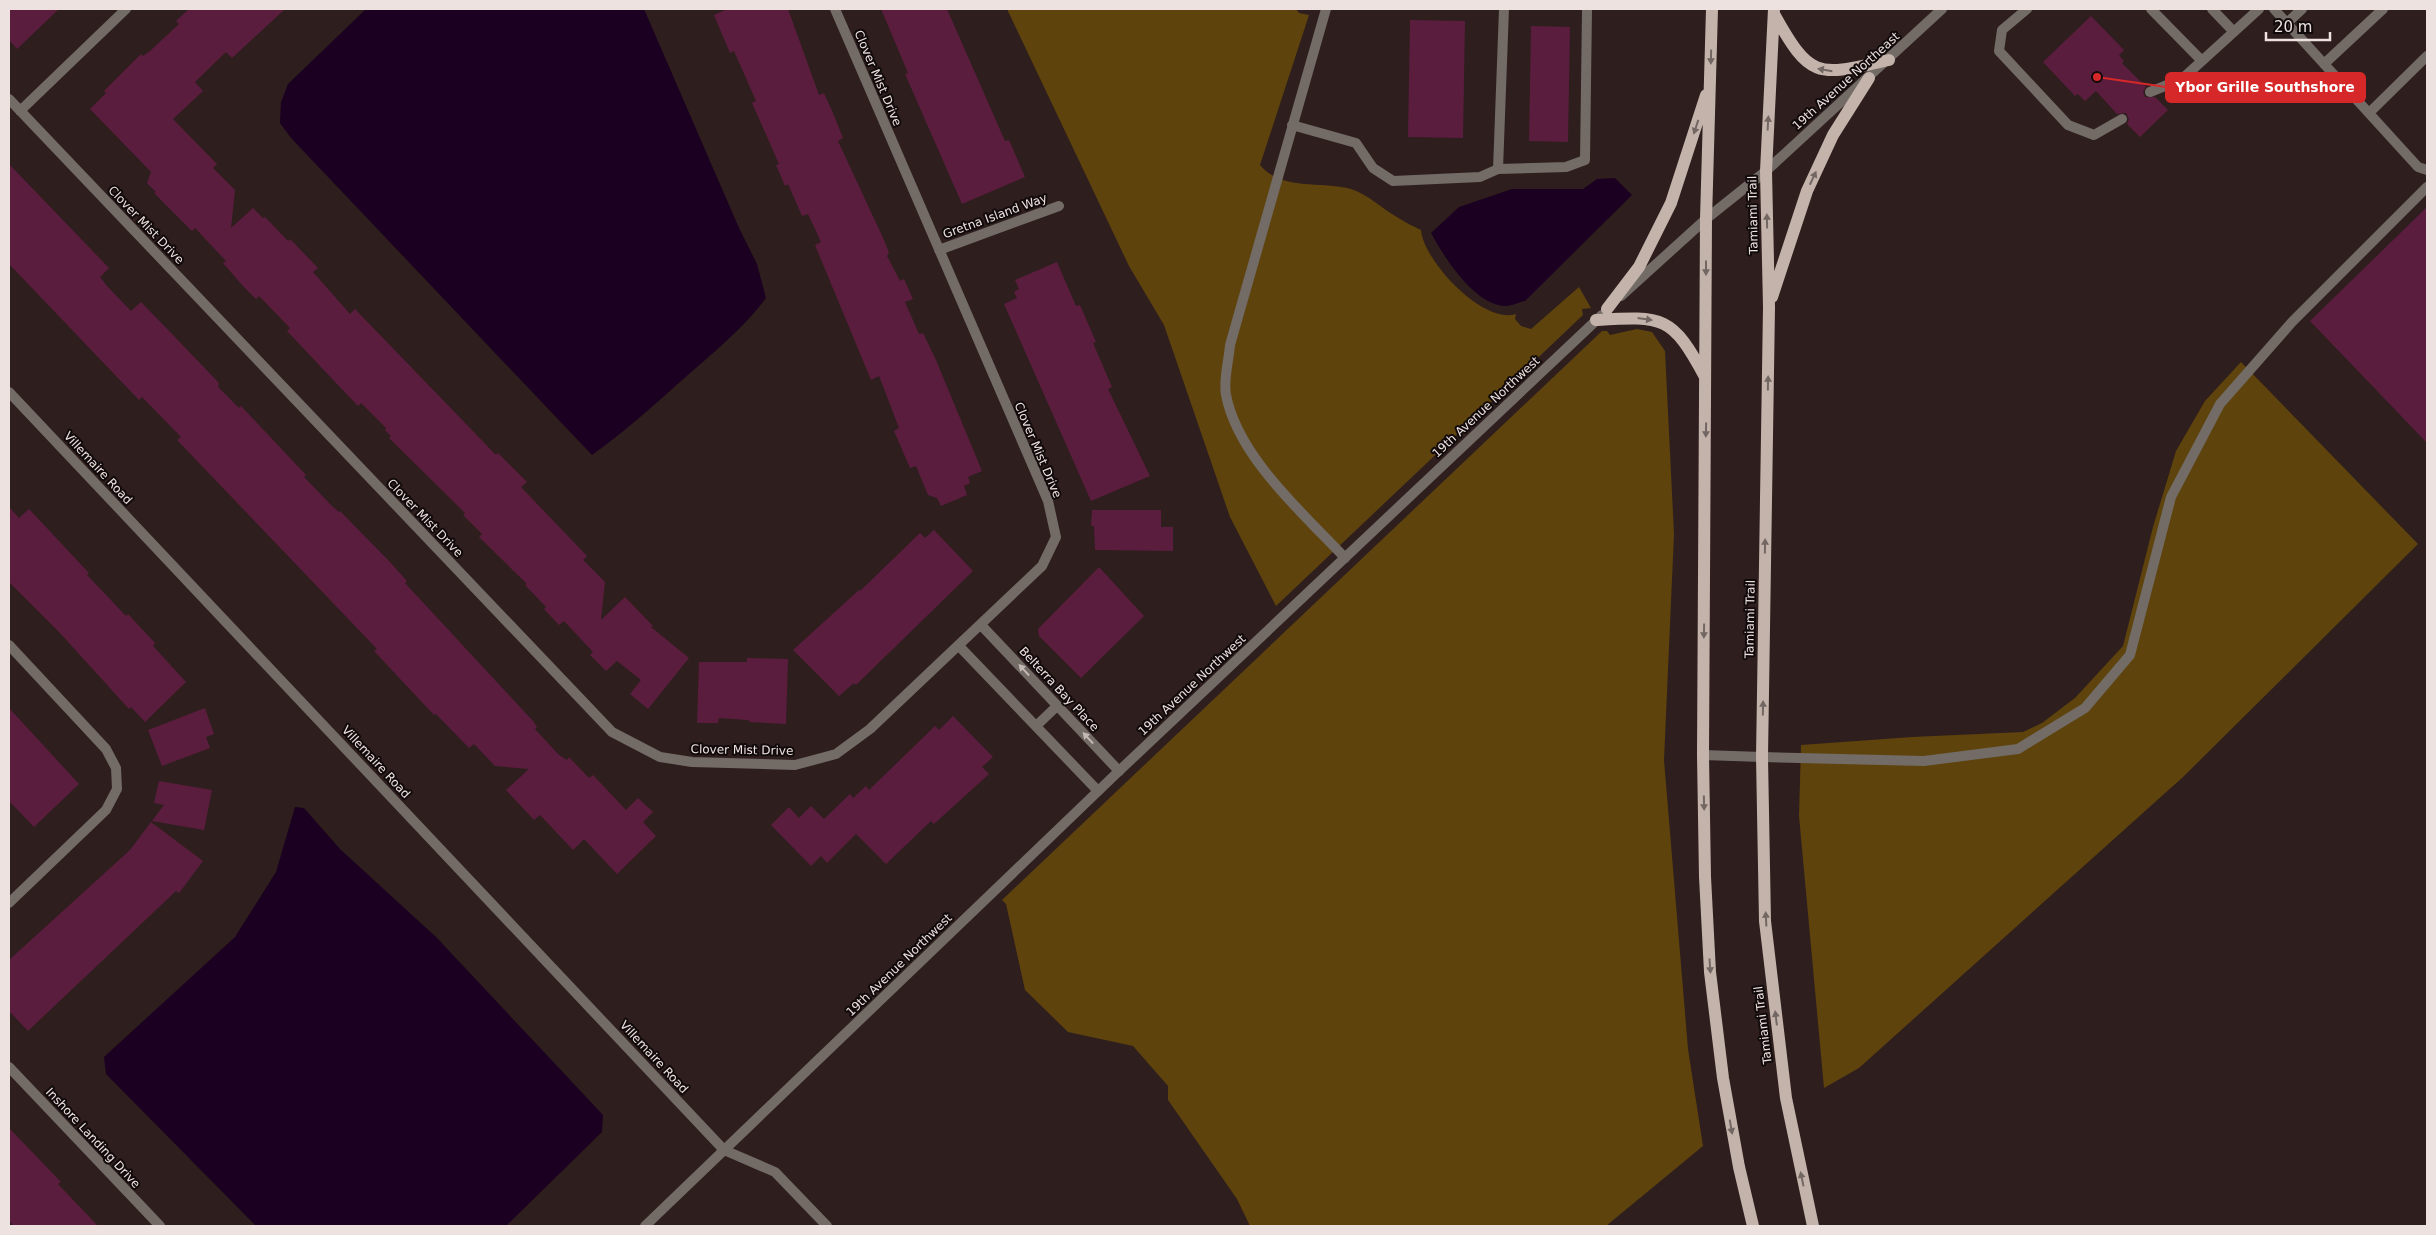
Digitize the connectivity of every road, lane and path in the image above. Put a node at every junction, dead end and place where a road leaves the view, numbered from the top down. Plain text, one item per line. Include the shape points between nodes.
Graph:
1 (126, 9) edge
2 (835, 9) edge
3 (1326, 9) edge
4 (1504, 9) edge
5 (1587, 9) edge
6 (1712, 9) edge
7 (1942, 9) edge
8 (2027, 9) edge
9 (2151, 9) edge
10 (2212, 9) edge
11 (2259, 9) edge
12 (2274, 9) edge
13 (2302, 9) edge
14 (2383, 9) edge
15 (1774, 11) edge
16 (2287, 23) junction
17 (2234, 32) junction
18 (2427, 56) edge
19 (1889, 60) junction
20 (2202, 61) junction
21 (2324, 64) junction
22 (1869, 78) junction
23 (1711, 81) junction
24 (2150, 92) dead end
25 (9, 99) edge
26 (20, 111) junction
27 (2369, 113) junction
28 (2122, 119) dead end
29 (1292, 125) junction
30 (1498, 169) junction
31 (2427, 170) edge
32 (1766, 171) junction
33 (2427, 187) edge
34 (1059, 206) dead end
35 (1706, 219) junction
36 (938, 250) junction
37 (1769, 307) junction
38 (1607, 310) junction
39 (1596, 320) junction
40 (1707, 380) junction
41 (9, 392) edge
42 (1345, 558) junction
43 (981, 625) junction
44 (9, 645) edge
45 (959, 646) junction
46 (1057, 706) junction
47 (1036, 726) junction
48 (1703, 755) junction
49 (1762, 757) junction
50 (1118, 771) junction
51 (1098, 791) junction
52 (9, 903) edge
53 (9, 1067) edge
54 (724, 1150) junction
55 (160, 1226) edge
56 (645, 1226) edge
57 (827, 1226) edge
58 (1753, 1226) edge
59 (1813, 1226) edge

1 - 26 street
2 - 36 street, Clover Mist Drive
3 - 29 street
4 - 30 street
5 - 30 street via 1585,160 1566,167
6 -> 23 main road
7 - 19 street, 19th Avenue Northeast
8 - 28 street via 2002,30 1999,51 2068,125 2094,135
9 - 20 street
10 - 17 street
11 - 17 street
12 - 16 street
13 - 16 street
14 - 21 street
19 -> 15 main road via 1838,72 1818,70 1802,58
32 -> 15 main road, Tamiami Trail
16 - 21 street
17 - 20 street
18 - 27 street
19 - 22 street, 19th Avenue Northeast
20 - 24 street via 2182,79
21 - 27 street
22 - 32 street, 19th Avenue Northeast
37 -> 22 main road via 1807,191 1833,135
23 - 35 main road
23 -> 38 main road via 1671,203 1639,267
25 - 26 street, Clover Mist Drive
26 - 45 street, Clover Mist Drive via 612,732 660,757 684,761 795,765 836,754 870,729
27 - 31 street via 2418,167
29 - 30 street via 1356,144 1373,168 1393,181 1480,177
29 - 42 street via 1230,345 1226,393 1236,425 1255,459
32 - 35 street, 19th Avenue Northwest
37 -> 32 main road, Tamiami Trail
33 - 49 street via 2292,322 2220,404 2171,497 2130,655 2085,708 2018,749 1924,761
34 - 36 street, Gretna Island Way
35 - 38 street, 19th Avenue Northwest
35 -> 40 main road
36 - 43 street, Clover Mist Drive via 1048,501 1056,537 1042,566
49 -> 37 main road, Tamiami Trail
38 - 39 street, 19th Avenue Northwest
39 -> 40 main road via 1636,318 1659,321 1675,330 1689,346
39 - 42 street, 19th Avenue Northwest
40 -> 48 main road
41 - 54 street, Villemaire Road
42 - 50 street, 19th Avenue Northwest
43 - 45 street, Clover Mist Drive
46 -> 43 street, Belterra Bay Place
44 - 52 street via 106,750 116,768 117,789 106,810
45 - 47 street
46 - 47 street
50 -> 46 street, Belterra Bay Place
47 - 51 street
48 - 49 street
48 -> 58 main road via 1710,972 1724,1087 1738,1167
59 -> 49 main road, Tamiami Trail via 1786,1098 1773,998 1765,921
50 - 51 street, 19th Avenue Northwest
51 - 54 street, 19th Avenue Northwest
53 - 55 street, Inshore Landing Drive
54 - 56 street, 19th Avenue Northwest
54 - 57 street via 775,1172

